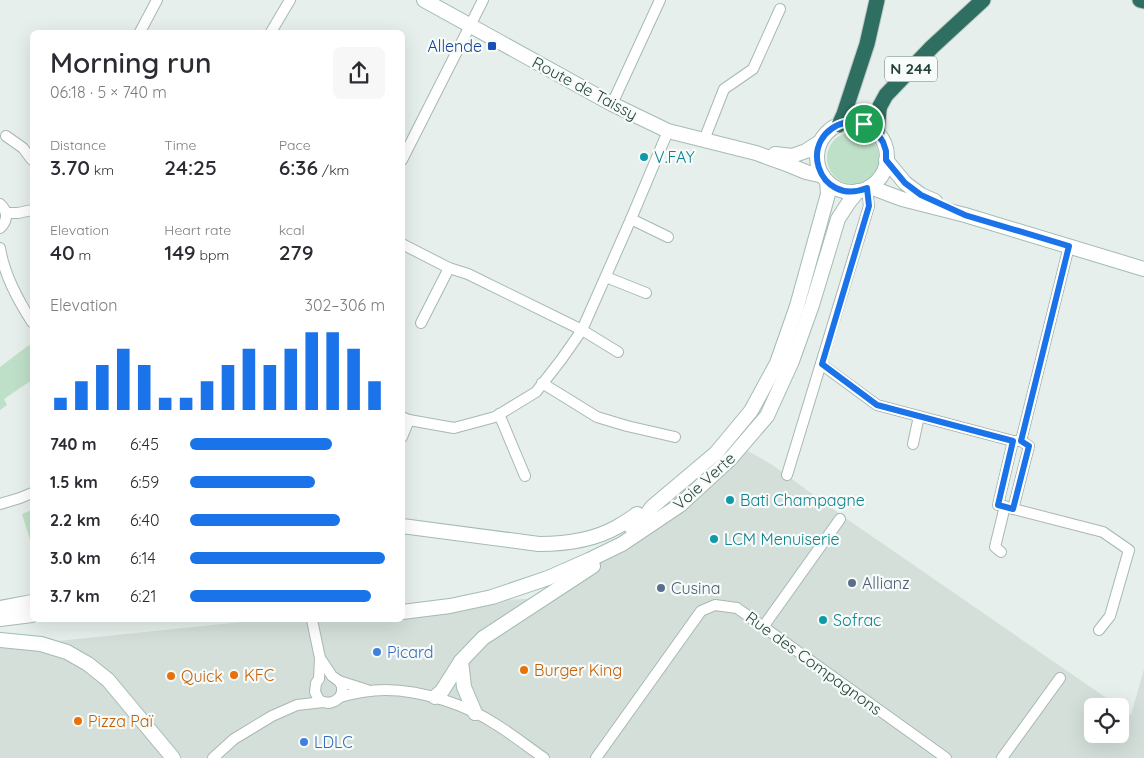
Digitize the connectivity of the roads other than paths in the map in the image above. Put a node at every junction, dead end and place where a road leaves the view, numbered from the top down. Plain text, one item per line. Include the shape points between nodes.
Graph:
1 (157, 0) edge
2 (290, 0) edge
3 (424, 0) edge
4 (483, 0) edge
5 (660, 0) edge
6 (877, 0) edge
7 (984, 0) edge
8 (994, 0) edge
9 (1140, 0) edge
10 (1144, 1) edge
11 (780, 9) dead end
12 (965, 16) junction
13 (470, 25) junction
14 (141, 30) edge
15 (272, 30) edge
16 (612, 104) junction
17 (839, 124) junction
18 (668, 131) junction
19 (877, 133) junction
20 (6, 136) dead end
21 (704, 140) junction
22 (820, 142) junction
23 (756, 153) junction
24 (405, 154) edge
25 (30, 157) edge
26 (886, 160) junction
27 (825, 179) junction
28 (865, 189) junction
29 (0, 204) edge
30 (30, 210) edge
31 (6, 213) junction
32 (965, 215) junction
33 (631, 219) junction
34 (0, 228) edge
35 (668, 236) dead end
36 (405, 246) edge
37 (1069, 246) junction
38 (0, 248) edge
39 (449, 268) junction
40 (1144, 269) edge
41 (606, 277) junction
42 (646, 293) dead end
43 (30, 319) edge
44 (421, 323) dead end
45 (582, 330) junction
46 (618, 352) dead end
47 (822, 364) junction
48 (542, 383) junction
49 (499, 414) junction
50 (919, 416) junction
51 (406, 418) edge
52 (675, 437) dead end
53 (1017, 441) junction
54 (913, 444) dead end
55 (787, 475) dead end
56 (525, 476) dead end
57 (30, 494) edge
58 (0, 504) edge
59 (652, 508) junction
60 (1009, 508) junction
61 (840, 520) dead end
62 (405, 526) edge
63 (622, 544) junction
64 (1000, 552) dead end
65 (30, 602) edge
66 (405, 607) edge
67 (0, 608) edge
68 (30, 609) edge
69 (405, 612) edge
70 (0, 613) edge
71 (30, 616) edge
72 (0, 619) edge
73 (312, 622) edge
74 (763, 627) junction
75 (1099, 630) dead end
76 (0, 640) edge
77 (320, 658) junction
78 (461, 661) junction
79 (335, 678) junction
80 (1060, 678) dead end
81 (317, 683) junction
82 (371, 691) junction
83 (340, 697) junction
84 (435, 698) junction
85 (324, 702) junction
86 (297, 705) junction
87 (475, 713) junction
88 (173, 758) edge
89 (213, 758) edge
90 (544, 758) edge
91 (596, 758) edge
92 (946, 758) edge
93 (1002, 758) edge

1 - 14 street
2 - 15 street
3 - 13 main road, Route de Taissy
4 - 13 street
5 - 16 street
6 - 17 highway, N 244 via 867,44
7 - 12 highway, N 244
8 - 12 highway
9 - 10 highway
11 - 21 street via 753,69 724,89
12 - 19 highway, N 244 via 886,95 879,110
13 - 16 main road, Route de Taissy
13 - 24 street
16 - 18 main road, Route de Taissy
17 - 19 main road via 864,124
17 - 22 main road
18 - 21 main road, Route de Taissy
18 - 33 street
19 - 26 main road via 886,151
20 - 25 street
21 - 23 main road, Route de Taissy
22 - 23 main road, Route de Taissy via 792,156
22 - 27 main road via 818,168
23 - 27 main road, Route de Taissy
26 - 28 main road via 881,176
26 - 32 main road via 905,183 921,195
27 - 28 main road via 846,192
27 - 59 main road, Voie Verte via 828,194 797,306 777,363 751,410 716,453
28 - 32 main road
28 - 47 street via 869,206
28 - 63 main road, Voie Verte via 848,202 838,219 792,361 767,416 731,458 680,505
29 - 31 street
30 - 31 street
31 - 34 street via 6,221
32 - 37 main road
33 - 35 street
33 - 41 street
36 - 39 street
37 - 40 main road
37 - 53 street
38 - 43 street via 2,261
39 - 44 street
39 - 45 street via 468,274
41 - 42 street
41 - 45 street
45 - 46 street
45 - 48 street
47 - 50 street via 877,405
47 - 55 street
48 - 49 street via 536,392
48 - 52 street via 597,417
49 - 51 street via 454,428
49 - 56 street
50 - 53 street
50 - 54 street
53 - 60 street via 1029,446
53 - 60 street via 998,505
57 - 58 street
59 - 62 main road via 616,528 558,544
59 - 66 main road, Voie Verte via 645,517 610,541 537,576 485,594
60 - 64 street via 995,547
60 - 75 street via 1104,532 1129,550 1110,616
61 - 74 street
63 - 69 main road, Voie Verte via 548,578 492,597
63 - 78 main road via 483,638
65 - 67 main road
68 - 70 main road
71 - 72 main road
73 - 77 street
74 - 91 street, Rue des Compagnons via 737,608 715,605 701,611
74 - 92 street, Rue des Compagnons
76 - 88 main road via 40,644 67,652 88,664 108,680
77 - 79 street
77 - 81 street
78 - 84 main road
78 - 87 main road via 464,687
79 - 81 street via 325,676
79 - 82 street
79 - 83 street via 342,686
80 - 93 street
81 - 85 street via 316,696
81 - 86 street
82 - 83 street
82 - 84 street via 402,691
83 - 85 street
84 - 87 street
85 - 86 street
86 - 89 street via 234,739
87 - 90 street

